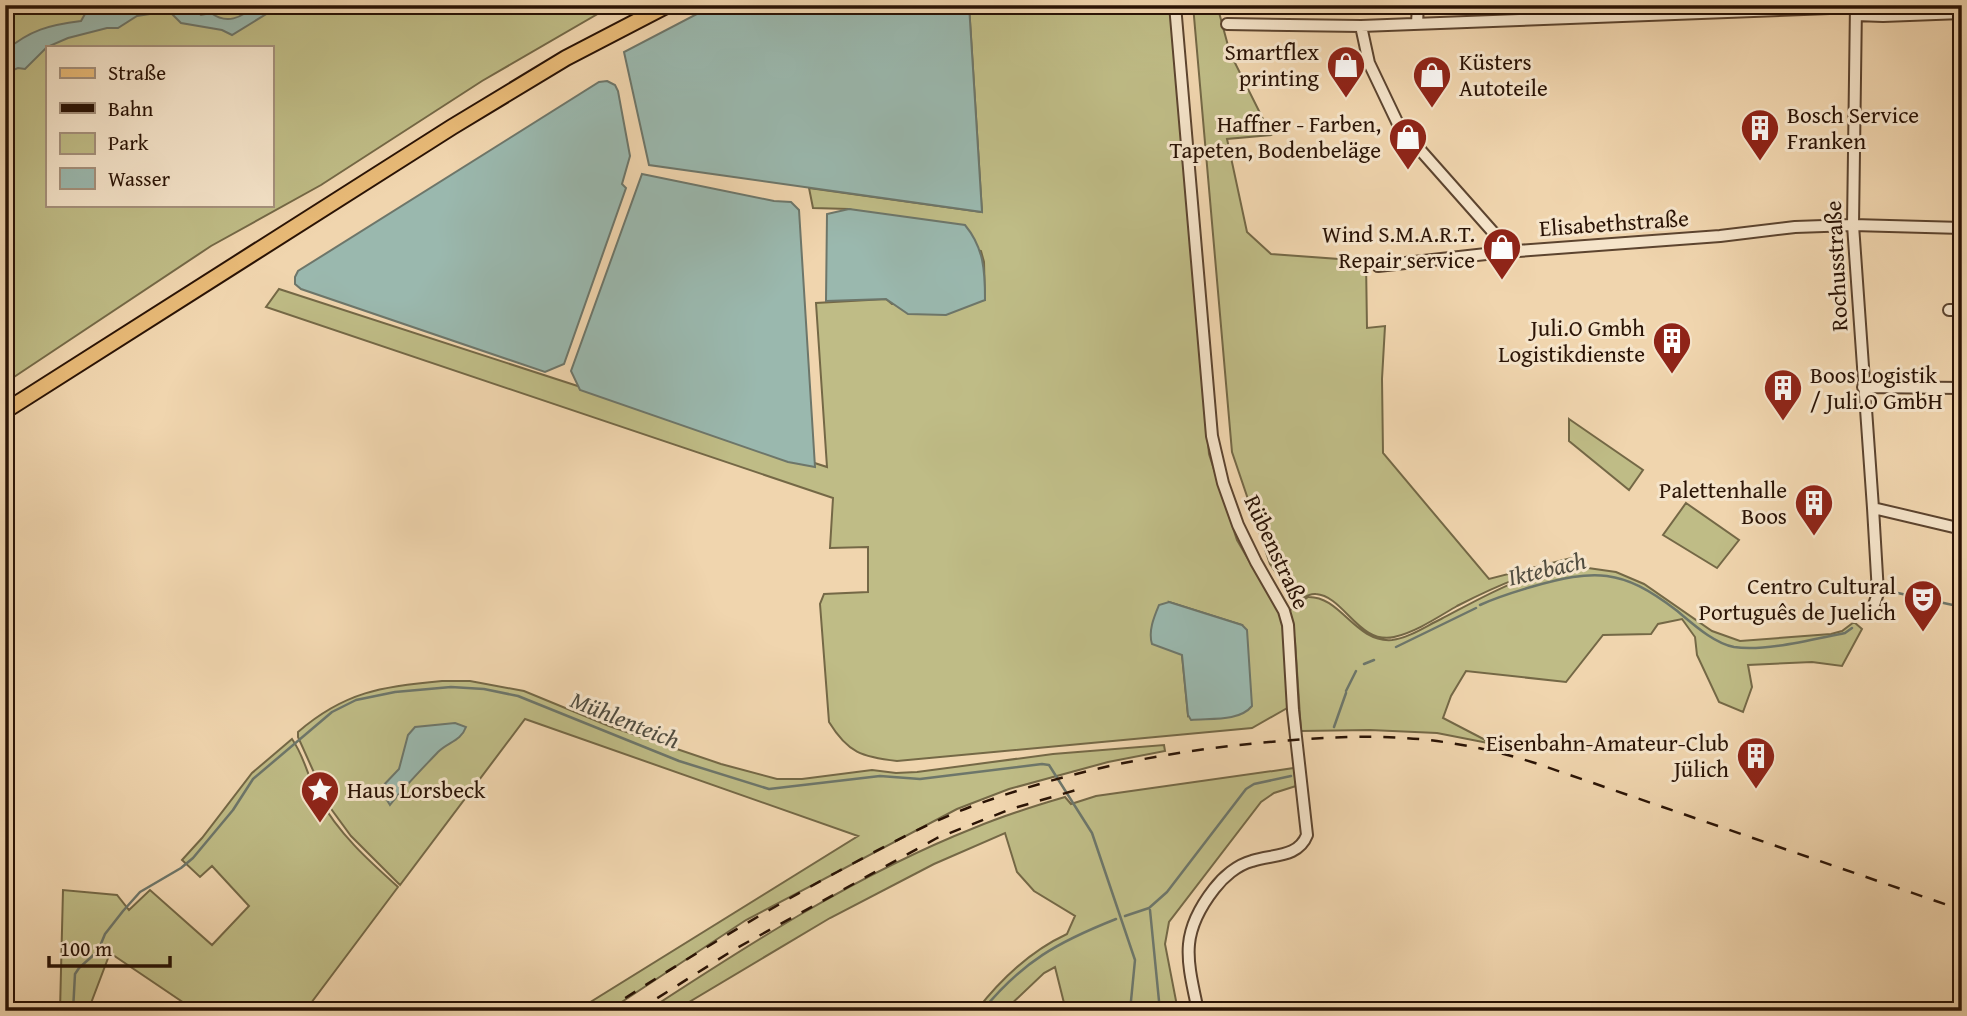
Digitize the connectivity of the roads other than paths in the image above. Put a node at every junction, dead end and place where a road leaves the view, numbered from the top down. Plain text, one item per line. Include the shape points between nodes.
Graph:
1 (668, 5) edge
2 (1175, 5) edge
3 (1418, 5) edge
4 (1856, 9) edge
5 (1962, 13) edge
6 (1417, 23) junction
7 (1227, 24) dead end
8 (1361, 26) junction
9 (1853, 225) junction
10 (1962, 228) edge
11 (1504, 252) junction
12 (1378, 266) dead end
13 (1949, 310) dead end
14 (1962, 310) edge
15 (1863, 387) junction
16 (1962, 388) edge
17 (5, 411) edge
18 (1873, 508) junction
19 (1962, 529) edge
20 (1873, 608) dead end
21 (1198, 1011) edge

1 - 17 main road via 566,58 453,127
2 - 21 street, Rübenstraße via 1212,436 1238,525 1288,625 1307,835 1293,851 1236,869 1221,880 1198,913 1191,928 1188,965
3 - 6 street
4 - 5 street via 1883,16
4 - 6 street
4 - 9 street, Rochusstraße
6 - 8 street
7 - 8 street
8 - 11 street via 1369,63 1399,126 1500,240
9 - 10 street, Elisabethstraße
9 - 11 street, Elisabethstraße
9 - 15 street, Rochusstraße
11 - 12 street, Elisabethstraße
13 - 14 street
15 - 16 street
15 - 18 street, Rochusstraße
18 - 19 street
18 - 20 street, Rochusstraße via 1878,593

